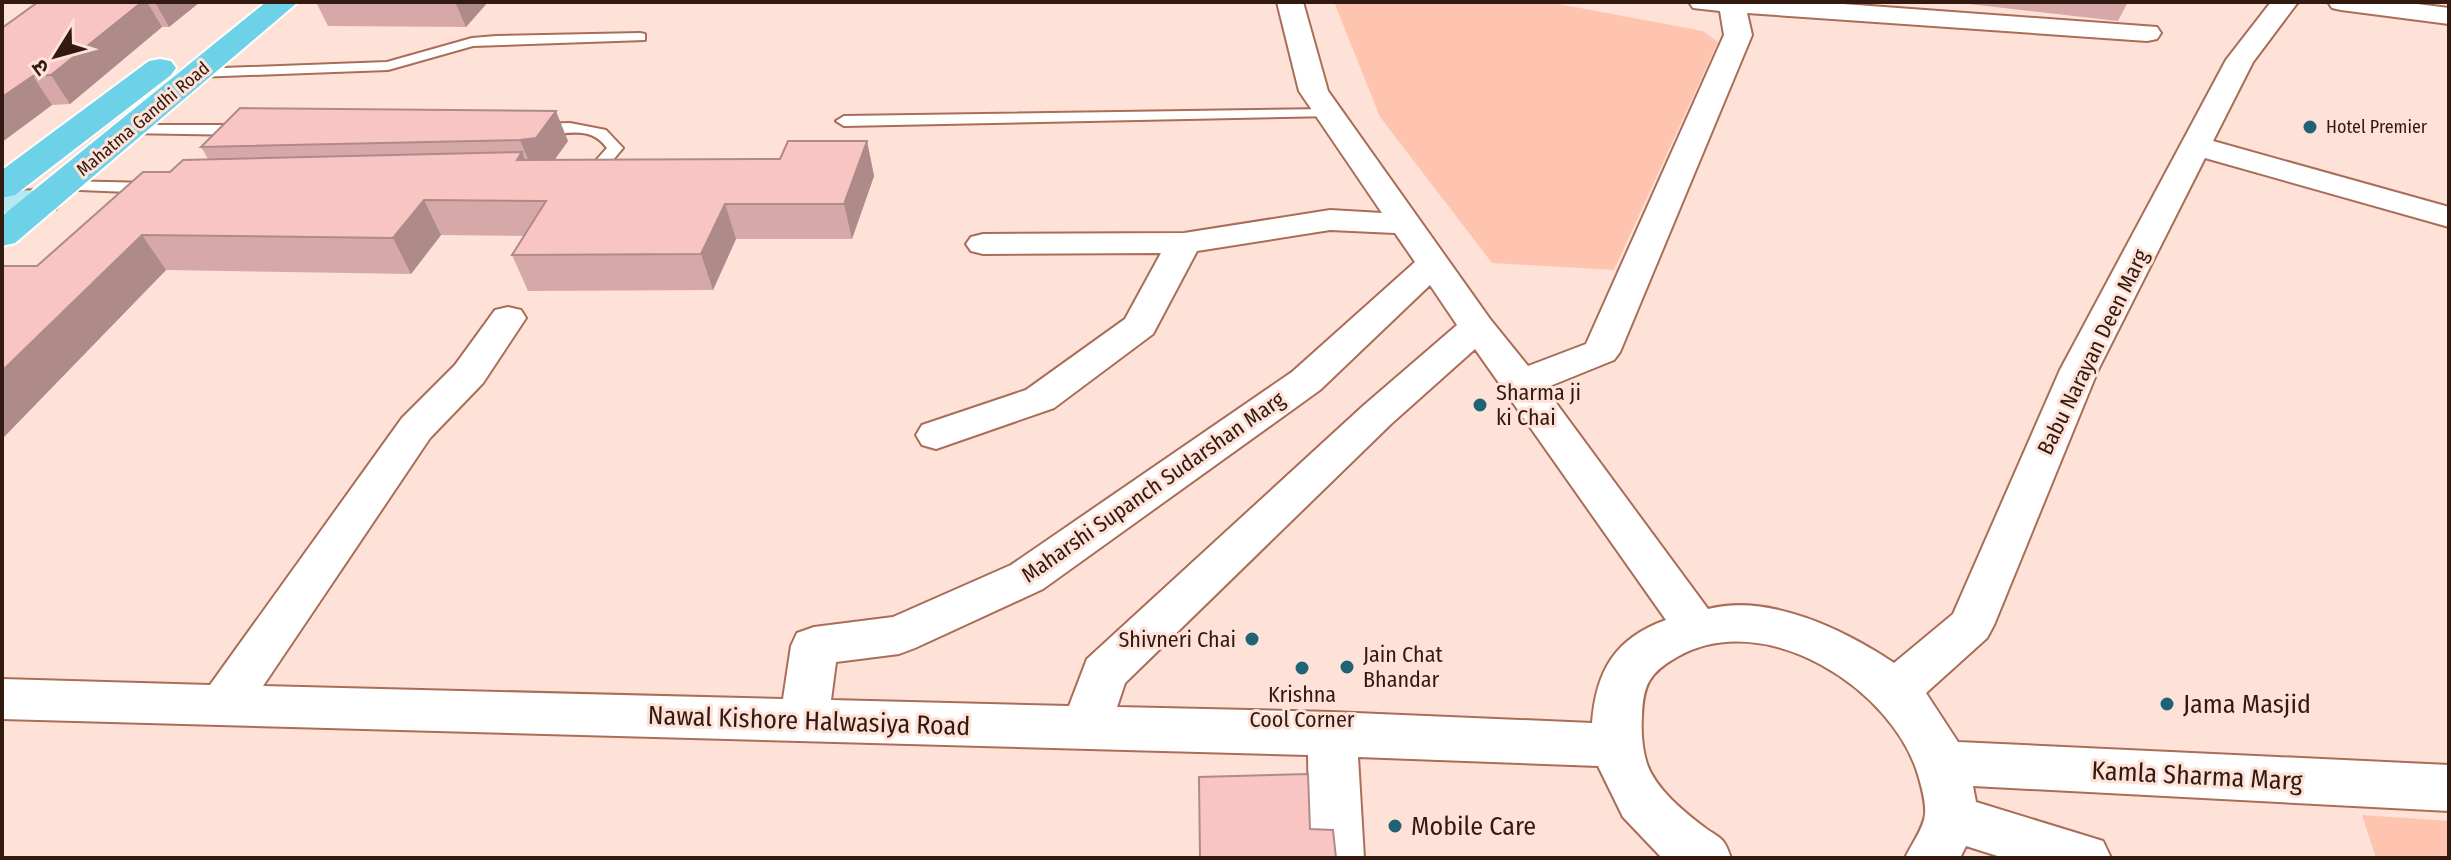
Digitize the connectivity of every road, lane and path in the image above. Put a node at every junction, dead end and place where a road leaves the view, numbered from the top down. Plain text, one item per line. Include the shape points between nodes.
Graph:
1 (240, 2) edge
2 (284, 2) edge
3 (1290, 2) edge
4 (2285, 2) edge
5 (2341, 2) edge
6 (1722, 3) edge
7 (2449, 16) edge
8 (2147, 33) dead end
9 (640, 37) dead end
10 (197, 73) junction
11 (1330, 113) junction
12 (844, 121) dead end
13 (517, 129) edge
14 (129, 130) junction
15 (266, 130) edge
16 (2195, 146) junction
17 (562, 176) edge
18 (2, 187) edge
19 (165, 188) edge
20 (52, 194) junction
21 (2, 202) edge
22 (2449, 217) edge
23 (1406, 224) junction
24 (2, 235) edge
25 (1184, 243) junction
26 (983, 244) dead end
27 (1434, 263) junction
28 (508, 318) dead end
29 (1477, 327) junction
30 (1521, 383) junction
31 (936, 435) dead end
32 (1696, 627) junction
33 (1895, 691) junction
34 (2, 699) edge
35 (222, 707) junction
36 (804, 721) junction
37 (1086, 729) junction
38 (1332, 733) junction
39 (1615, 745) junction
40 (1945, 763) junction
41 (2449, 788) edge
42 (1941, 838) edge
43 (1337, 858) edge
44 (1704, 858) edge
45 (2084, 858) edge

1 - 18 main road, Mahatma Gandhi Road
2 - 10 main road, Mahatma Gandhi Road
3 - 11 street via 1314,91
4 - 16 street, Babu Narayan Deen Marg via 2240,60
5 - 7 street
6 - 8 street
6 - 30 street via 1738,35 1601,352
9 - 10 lane via 496,40 388,66
10 - 14 main road, Mahatma Gandhi Road
11 - 12 lane
11 - 23 street
13 - 17 lane via 596,129 609,137 615,148 596,170
14 - 15 lane via 229,136
14 - 20 main road, Mahatma Gandhi Road
16 - 22 street
16 - 33 street, Babu Narayan Deen Marg via 2079,370 1971,625
19 - 20 lane
20 - 21 main road
20 - 24 main road, Mahatma Gandhi Road
23 - 25 street via 1330,220
23 - 27 street
25 - 26 street
25 - 31 street via 1140,326 1040,399
27 - 29 street
27 - 36 street, Maharshi Supanch Sudarshan Marg via 1306,381 1027,577 899,635 814,646
28 - 35 street via 469,374 416,428
29 - 30 street
29 - 37 street via 1104,673
30 - 32 street
32 - 33 street via 1750,624 1800,634 1848,655
32 - 39 street via 1649,647 1621,682
33 - 40 street via 1915,712
34 - 35 street, Nawal Kishore Halwasiya Road
35 - 36 street, Nawal Kishore Halwasiya Road
36 - 37 street, Nawal Kishore Halwasiya Road
37 - 38 street, Nawal Kishore Halwasiya Road
38 - 39 street, Nawal Kishore Halwasiya Road
38 - 43 street
39 - 44 street via 1631,786 1671,836
40 - 41 street, Kamla Sharma Marg
40 - 42 street
42 - 45 street

